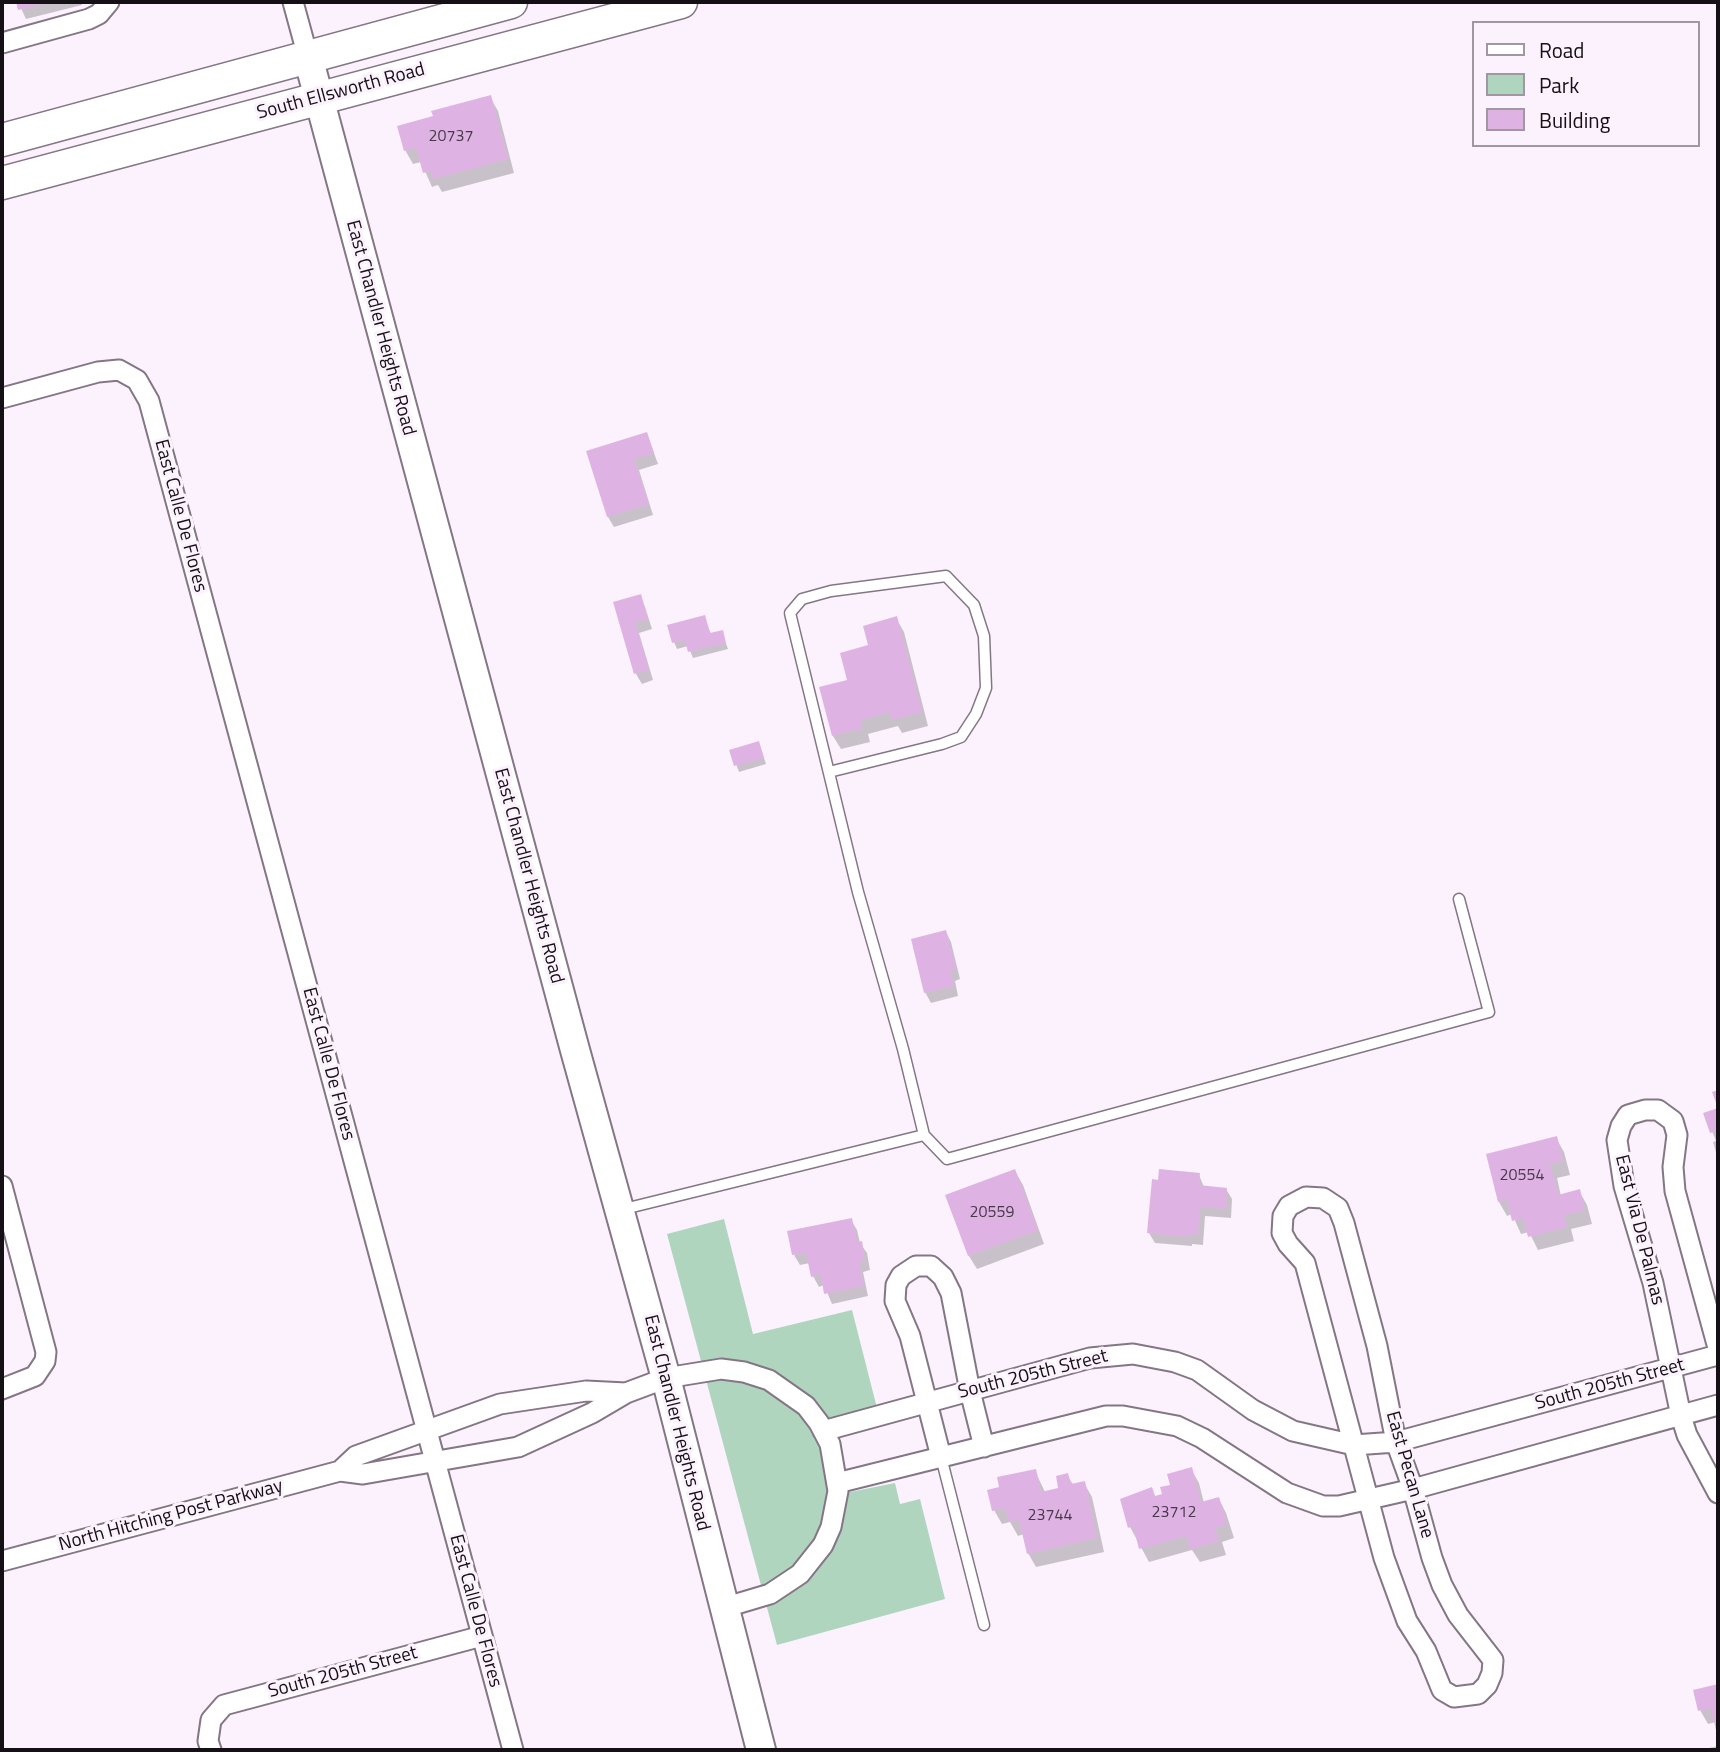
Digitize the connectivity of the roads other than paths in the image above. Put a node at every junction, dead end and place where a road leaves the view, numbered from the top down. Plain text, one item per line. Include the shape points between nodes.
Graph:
1 (293, 2) edge
2 (511, 2) edge
3 (681, 2) edge
4 (108, 4) edge
5 (2, 43) edge
6 (308, 57) junction
7 (318, 97) junction
8 (2, 139) edge
9 (2, 183) edge
10 (2, 398) edge
11 (829, 772) junction
12 (1459, 898) dead end
13 (924, 1135) junction
14 (2, 1186) edge
15 (620, 1210) junction
16 (1718, 1348) edge
17 (1718, 1355) edge
18 (1671, 1369) junction
19 (666, 1378) junction
20 (2, 1389) edge
21 (970, 1391) junction
22 (626, 1393) junction
23 (928, 1403) junction
24 (1718, 1405) edge
25 (1681, 1416) junction
26 (427, 1431) junction
27 (823, 1431) junction
28 (1396, 1442) junction
29 (1354, 1445) junction
30 (984, 1447) junction
31 (942, 1457) junction
32 (435, 1463) junction
33 (340, 1471) junction
34 (837, 1483) junction
35 (1413, 1489) junction
36 (1718, 1493) edge
37 (1367, 1500) junction
38 (2, 1561) edge
39 (723, 1608) junction
40 (985, 1625) dead end
41 (482, 1636) junction
42 (211, 1750) edge
43 (513, 1750) edge
44 (761, 1750) edge

1 - 6 street, East Chandler Heights Road
2 - 6 main road
3 - 7 main road, South Ellsworth Road
4 - 5 street via 89,19
6 - 7 main road, East Chandler Heights Road
6 - 8 main road
7 - 9 main road, South Ellsworth Road
7 - 15 main road, East Chandler Heights Road
10 - 26 street, East Calle De Flores via 119,370 137,380 149,401
11 - 11 lane via 790,613 802,599 831,591 946,576 974,605 985,636 986,688 976,714 961,737
11 - 13 lane
12 - 13 lane via 1489,1012 947,1159
13 - 15 lane
14 - 20 street via 46,1361 26,1381
15 - 19 main road, East Chandler Heights Road
16 - 18 street, East Via De Palmas via 1675,1191 1673,1121 1658,1110 1628,1115 1617,1140 1619,1164 1653,1283
17 - 18 street, South 205th Street
18 - 25 street, East Via De Palmas
18 - 28 street, South 205th Street
19 - 22 street, North Hitching Post Parkway
19 - 27 street via 721,1369 769,1380 806,1406
19 - 39 main road, East Chandler Heights Road
21 - 23 street, South 205th Street
21 - 23 street via 951,1293 931,1266 916,1266 901,1276 895,1301
21 - 29 street, South 205th Street via 1090,1358 1133,1354 1197,1370 1293,1431
21 - 30 street
22 - 26 street, North Hitching Post Parkway via 586,1391 500,1404
22 - 32 street, North Hitching Post Parkway via 518,1447
23 - 27 street, South 205th Street
23 - 31 street
24 - 25 street
25 - 35 street
25 - 36 street, East Via De Palmas
26 - 32 street, East Calle De Flores
26 - 33 street, North Hitching Post Parkway via 356,1456
27 - 34 street
28 - 29 street, South 205th Street
28 - 29 street, East Pecan Lane via 1377,1346 1338,1208 1323,1198 1306,1197 1289,1206 1282,1233 1305,1263
28 - 35 street, East Pecan Lane
29 - 37 street, East Pecan Lane
30 - 31 street
30 - 37 street via 1105,1416 1142,1418 1202,1438 1306,1501 1339,1506
31 - 34 street
31 - 40 lane
32 - 33 street, North Hitching Post Parkway via 363,1474
32 - 41 street, East Calle De Flores
33 - 38 street, North Hitching Post Parkway
34 - 39 street via 831,1527 807,1566 770,1594
35 - 37 street
35 - 37 street, East Pecan Lane via 1442,1585 1458,1615 1493,1660 1487,1685 1478,1694 1454,1697 1442,1690 1407,1621
39 - 44 main road, East Chandler Heights Road
41 - 42 street, South 205th Street via 224,1705 211,1720
41 - 43 street, East Calle De Flores

